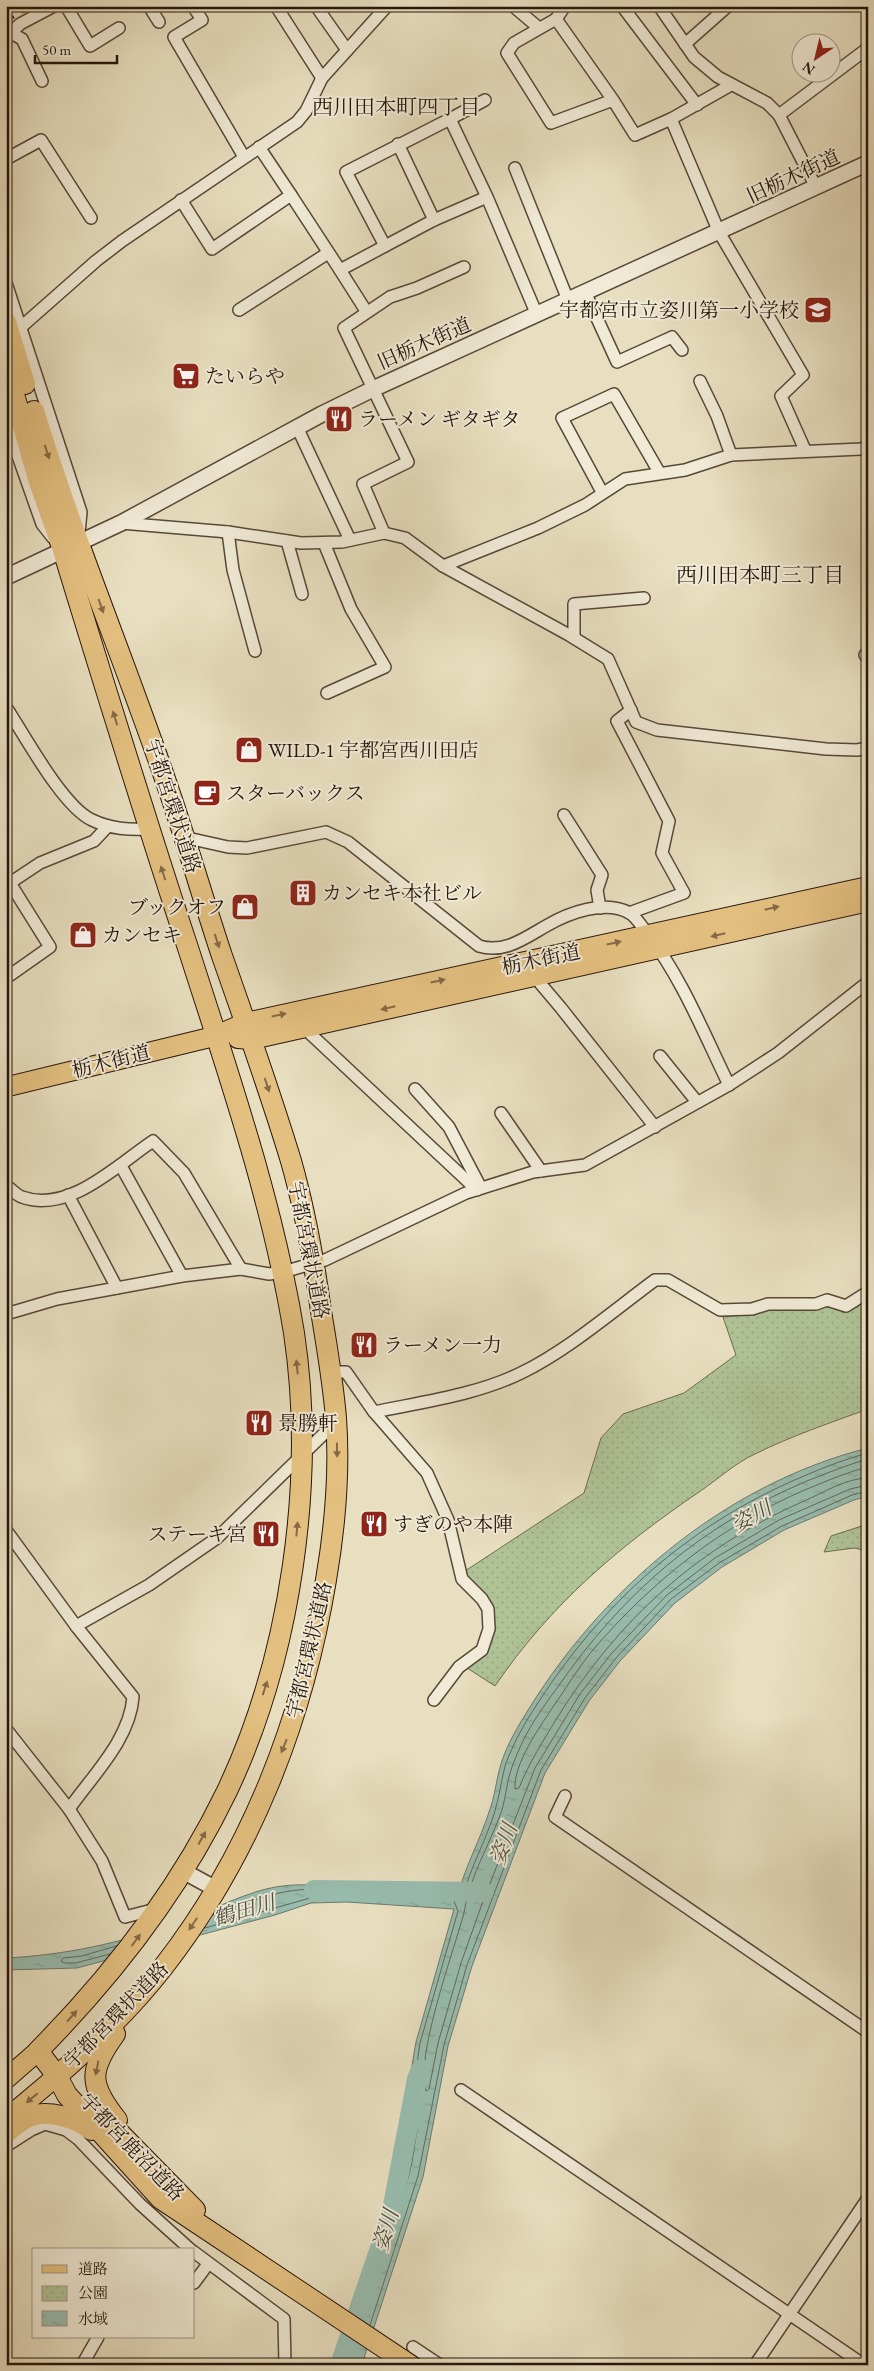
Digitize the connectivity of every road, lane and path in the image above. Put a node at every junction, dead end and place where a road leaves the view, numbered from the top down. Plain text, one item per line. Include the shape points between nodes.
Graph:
1 (54, 6) edge
2 (66, 6) edge
3 (149, 6) edge
4 (194, 6) edge
5 (276, 6) edge
6 (387, 6) edge
7 (513, 6) edge
8 (565, 6) edge
9 (622, 6) edge
10 (659, 6) edge
11 (728, 6) edge
12 (320, 8) edge
13 (556, 19) junction
14 (159, 22) dead end
15 (119, 28) dead end
16 (539, 28) junction
17 (9, 36) edge
18 (685, 44) junction
19 (868, 48) edge
20 (347, 50) junction
21 (322, 78) junction
22 (42, 81) dead end
23 (731, 84) junction
24 (485, 100) dead end
25 (613, 100) junction
26 (698, 105) junction
27 (779, 115) junction
28 (450, 119) junction
29 (671, 120) junction
30 (398, 144) junction
31 (259, 147) junction
32 (244, 157) junction
33 (6, 159) edge
34 (868, 163) edge
35 (515, 168) dead end
36 (816, 187) junction
37 (291, 195) junction
38 (487, 197) junction
39 (181, 200) junction
40 (91, 218) dead end
41 (434, 220) junction
42 (719, 232) junction
43 (385, 246) junction
44 (328, 254) junction
45 (464, 267) dead end
46 (340, 270) junction
47 (6, 283) edge
48 (585, 292) junction
49 (568, 300) junction
50 (239, 310) dead end
51 (366, 311) junction
52 (537, 315) junction
53 (13, 325) edge
54 (682, 350) dead end
55 (6, 366) edge
56 (700, 381) dead end
57 (373, 389) junction
58 (6, 422) edge
59 (297, 427) junction
60 (868, 446) edge
61 (805, 450) junction
62 (731, 455) junction
63 (659, 472) junction
64 (602, 492) junction
65 (121, 523) junction
66 (228, 532) junction
67 (384, 533) junction
68 (286, 540) junction
69 (350, 540) junction
70 (324, 543) junction
71 (70, 546) junction
72 (443, 566) junction
73 (6, 577) edge
74 (302, 594) dead end
75 (644, 598) dead end
76 (574, 638) junction
77 (255, 651) dead end
78 (326, 694) dead end
79 (6, 707) edge
80 (631, 710) junction
81 (868, 748) edge
82 (564, 815) dead end
83 (108, 826) junction
84 (149, 829) junction
85 (183, 837) junction
86 (868, 887) edge
87 (868, 901) edge
88 (600, 908) junction
89 (629, 913) junction
90 (654, 942) junction
91 (534, 976) junction
92 (6, 978) edge
93 (868, 982) edge
94 (303, 1028) junction
95 (249, 1031) junction
96 (216, 1036) junction
97 (660, 1056) dead end
98 (729, 1084) junction
99 (6, 1086) edge
100 (415, 1089) dead end
101 (697, 1102) junction
102 (501, 1113) dead end
103 (654, 1127) junction
104 (121, 1166) junction
105 (541, 1171) junction
106 (6, 1186) edge
107 (479, 1189) junction
108 (68, 1195) junction
109 (314, 1264) junction
110 (241, 1269) junction
111 (283, 1272) junction
112 (182, 1276) junction
113 (117, 1288) junction
114 (868, 1292) edge
115 (6, 1314) edge
116 (331, 1372) junction
117 (374, 1412) junction
118 (336, 1422) junction
119 (302, 1456) junction
120 (6, 1530) edge
121 (76, 1626) junction
122 (434, 1700) dead end
123 (6, 1729) edge
124 (565, 1796) dead end
125 (69, 1809) junction
126 (183, 1871) junction
127 (213, 1894) junction
128 (158, 1909) junction
129 (139, 1996) junction
130 (868, 2032) edge
131 (38, 2051) junction
132 (57, 2076) junction
133 (6, 2079) edge
134 (461, 2090) dead end
135 (6, 2119) edge
136 (6, 2132) edge
137 (6, 2146) edge
138 (116, 2150) junction
139 (151, 2165) junction
140 (868, 2198) edge
141 (190, 2248) edge
142 (195, 2253) edge
143 (241, 2253) junction
144 (208, 2264) junction
145 (195, 2282) edge
146 (790, 2314) junction
147 (97, 2338) edge
148 (412, 2356) edge
149 (82, 2365) edge
150 (285, 2365) edge
151 (440, 2365) edge
152 (755, 2365) edge
153 (864, 2365) edge

1 - 17 street via 20,24
2 - 15 street via 90,46
3 - 14 street
4 - 32 street via 202,20 174,37
5 - 21 street
6 - 20 street
7 - 16 street
8 - 13 street
9 - 26 street
10 - 18 street
11 - 18 street
12 - 20 street
13 - 16 street
13 - 25 street
16 - 25 street via 514,43 507,53 551,123
17 - 22 street via 22,39
18 - 23 street via 694,57
19 - 27 street
20 - 21 street
21 - 31 street via 297,122
23 - 26 street
23 - 27 street via 766,103
24 - 28 street
25 - 29 street via 635,136
26 - 29 street
27 - 36 street
28 - 30 street
28 - 38 street
29 - 42 street
30 - 41 street
30 - 43 street via 346,172
31 - 32 street
31 - 37 street
32 - 39 street
33 - 40 street via 41,140
34 - 36 street, 旧栃木街道
35 - 49 street
36 - 42 street, 旧栃木街道
37 - 39 street via 212,248
37 - 44 street
38 - 41 street
38 - 52 street
39 - 53 street
41 - 43 street
42 - 48 street, 旧栃木街道
42 - 61 street via 803,376 781,396
43 - 46 street
44 - 46 street
44 - 50 street
45 - 51 street via 390,297
46 - 51 street
47 - 53 street
48 - 49 street, 旧栃木街道
48 - 54 street via 617,362 672,337
49 - 52 street, 旧栃木街道
51 - 57 street via 344,328
52 - 57 street, 旧栃木街道
53 - 71 highway, 宇都宮環状道路
55 - 71 highway, 宇都宮環状道路 via 38,479
56 - 62 street
57 - 59 street, 旧栃木街道
57 - 67 street via 408,462 363,484
58 - 71 street via 42,524
59 - 65 street, 旧栃木街道
59 - 69 street
60 - 61 street via 862,449
61 - 62 street
62 - 63 street via 685,470
63 - 64 street via 625,479
63 - 64 street via 614,394 562,418
64 - 72 street via 538,528
65 - 66 street
65 - 71 street, 旧栃木街道
66 - 68 street
66 - 77 street via 233,570
67 - 69 street
67 - 72 street via 406,538
68 - 70 street
68 - 74 street
69 - 70 street
70 - 78 street via 351,609 385,667
71 - 73 street, 旧栃木街道
84 -> 71 highway, 宇都宮環状道路
71 -> 85 highway, 宇都宮環状道路 via 156,755
72 - 76 street
75 - 76 street via 574,604
76 - 80 street via 608,659
79 - 83 street via 72,805 91,820
80 - 81 street via 636,722 657,730 826,748
80 - 89 street via 617,721 669,821 662,853 684,893
82 - 88 street via 602,875 597,890
83 - 84 street via 123,830
83 - 92 street via 94,840 40,864 10,883 50,948
96 -> 84 highway, 宇都宮環状道路
85 - 88 street via 247,848 318,833 335,835 487,949 499,949 518,942 566,915
85 -> 95 highway, 宇都宮環状道路
90 -> 86 highway, 栃木街道
87 -> 90 highway, 栃木街道
88 - 89 street
89 - 90 street
90 - 91 highway, 栃木街道
95 -> 90 highway, 栃木街道
90 - 98 street via 668,962
91 -> 94 highway, 栃木街道
91 - 103 street
93 - 98 street via 778,1053
94 - 95 highway, 栃木街道
94 - 107 street
95 - 96 highway, 栃木街道
95 -> 109 highway, 宇都宮環状道路 via 292,1166
96 - 99 main road, 栃木街道
96 - 111 highway, 宇都宮環状道路
97 - 101 street
98 - 101 street
100 - 107 street via 449,1127
101 - 103 street
102 - 105 street
103 - 105 street via 585,1164
104 - 108 street via 79,1192
104 - 110 street via 153,1141 184,1173
104 - 112 street
105 - 107 street
106 - 108 street via 20,1197 44,1201
107 - 109 street
108 - 113 street
109 - 111 street
109 - 116 highway, 宇都宮環状道路
110 - 111 street via 269,1274
110 - 112 street
119 -> 111 highway, 宇都宮環状道路 via 301,1403
112 - 113 street
113 - 115 street via 58,1299
114 - 117 street via 846,1306 827,1300 816,1304 768,1304 752,1309 720,1310 668,1280 656,1280 565,1346 520,1373 460,1394
116 - 117 street via 346,1372
116 - 118 highway, 宇都宮環状道路
117 - 122 street via 426,1473 448,1520 462,1579 488,1609 489,1630 482,1650 459,1667
118 - 119 street
118 -> 127 highway, 宇都宮環状道路 via 336,1511 318,1622 302,1693 265,1792
119 - 121 street via 217,1538 149,1585
126 -> 119 highway, 宇都宮環状道路 via 227,1790 243,1754 267,1682 288,1597 296,1542
120 - 121 street
121 - 125 street via 133,1697 132,1710 122,1735
123 - 125 street
124 - 130 street via 556,1817
125 - 128 street via 102,1860 125,1917
126 - 127 street
126 - 128 highway, 宇都宮環状道路
127 -> 129 highway, 宇都宮環状道路 via 176,1950
131 -> 128 highway, 宇都宮環状道路 via 113,1970
129 - 132 highway, 宇都宮環状道路
129 -> 139 highway via 97,2061 96,2086 103,2103
131 - 132 highway
131 - 133 main road, 宇都宮環状道路
132 -> 135 main road, 宇都宮環状道路
132 - 138 highway, 宇都宮鹿沼道路 via 67,2096
132 - 139 highway, 宇都宮鹿沼道路 via 77,2090
134 - 146 street
136 - 138 highway via 30,2116 61,2115 84,2124
137 - 141 street via 45,2124 66,2130
138 - 143 highway, 宇都宮鹿沼道路 via 160,2198
139 - 143 highway, 宇都宮鹿沼道路
140 - 146 street
142 - 144 street
143 - 148 highway, 宇都宮鹿沼道路 via 388,2350
144 - 145 street
144 - 150 street via 284,2319
146 - 152 street
146 - 153 street
147 - 149 street
148 - 151 street

